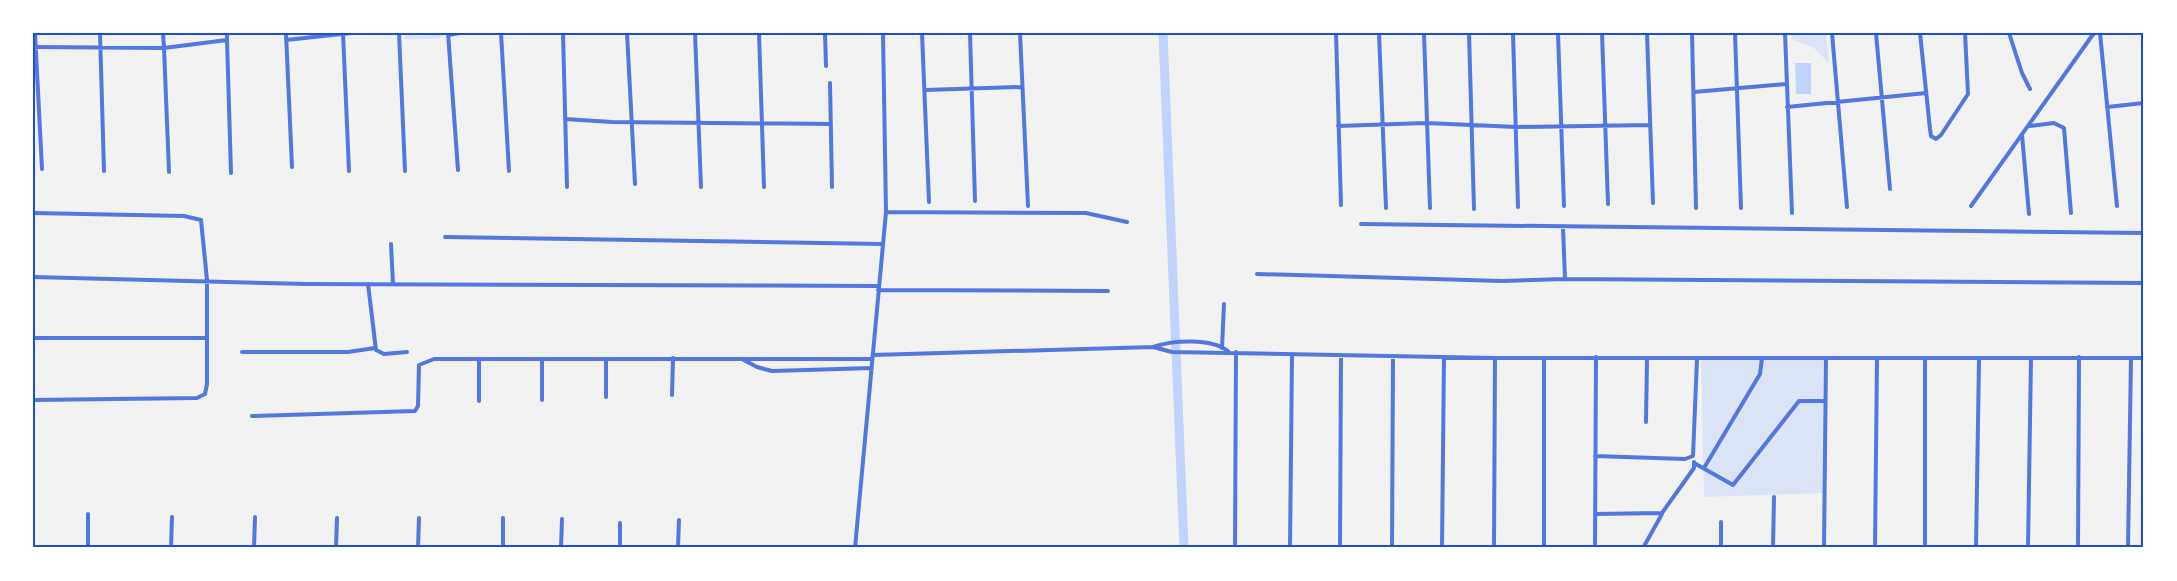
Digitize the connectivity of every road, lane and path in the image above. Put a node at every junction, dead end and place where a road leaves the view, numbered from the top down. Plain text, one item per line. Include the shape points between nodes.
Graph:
1 (35, 33) edge
2 (100, 33) edge
3 (163, 33) edge
4 (227, 33) edge
5 (286, 33) edge
6 (344, 33) edge
7 (351, 33) edge
8 (399, 33) edge
9 (459, 33) edge
10 (501, 33) edge
11 (563, 33) edge
12 (627, 33) edge
13 (695, 33) edge
14 (759, 33) edge
15 (825, 33) edge
16 (883, 33) edge
17 (922, 33) edge
18 (970, 33) edge
19 (1020, 33) edge
20 (1336, 33) edge
21 (1379, 33) edge
22 (1424, 33) edge
23 (1469, 33) edge
24 (1513, 33) edge
25 (1558, 33) edge
26 (1602, 33) edge
27 (1647, 33) edge
28 (1692, 33) edge
29 (1736, 33) edge
30 (1785, 33) edge
31 (1832, 33) edge
32 (1876, 33) edge
33 (1920, 33) edge
34 (1965, 33) edge
35 (2094, 33) edge
36 (2100, 33) edge
37 (2143, 33) edge
38 (449, 34) edge
39 (2010, 34) edge
40 (227, 40) junction
41 (286, 40) junction
42 (2144, 45) edge
43 (34, 47) edge
44 (102, 48) junction
45 (164, 48) junction
46 (826, 66) dead end
47 (830, 83) dead end
48 (1787, 84) junction
49 (1023, 87) junction
50 (1737, 88) junction
51 (2030, 88) dead end
52 (973, 89) junction
53 (925, 90) junction
54 (1694, 92) junction
55 (1926, 93) junction
56 (1882, 98) junction
57 (1839, 102) junction
58 (2144, 103) edge
59 (1787, 107) junction
60 (2107, 107) junction
61 (565, 119) junction
62 (699, 121) junction
63 (631, 122) junction
64 (763, 123) junction
65 (1426, 123) junction
66 (831, 124) junction
67 (1382, 124) junction
68 (1605, 124) junction
69 (1472, 125) junction
70 (1649, 125) junction
71 (1338, 126) junction
72 (1561, 126) junction
73 (2028, 126) junction
74 (1516, 127) junction
75 (2022, 135) junction
76 (292, 167) dead end
77 (42, 169) dead end
78 (458, 170) dead end
79 (104, 171) dead end
80 (349, 171) dead end
81 (405, 171) dead end
82 (509, 171) dead end
83 (169, 172) dead end
84 (231, 173) dead end
85 (635, 184) dead end
86 (701, 187) dead end
87 (764, 187) dead end
88 (832, 187) dead end
89 (567, 188) dead end
90 (1890, 189) dead end
91 (975, 201) dead end
92 (929, 202) dead end
93 (1653, 203) dead end
94 (1608, 204) dead end
95 (1341, 205) dead end
96 (1028, 206) dead end
97 (1564, 206) dead end
98 (1971, 206) dead end
99 (2117, 206) dead end
100 (1518, 207) dead end
101 (1847, 207) dead end
102 (1386, 208) dead end
103 (1430, 208) dead end
104 (1474, 208) dead end
105 (1696, 208) dead end
106 (1741, 208) dead end
107 (886, 212) junction
108 (33, 213) edge
109 (1792, 213) dead end
110 (2071, 213) dead end
111 (2029, 214) dead end
112 (1127, 222) dead end
113 (1361, 224) dead end
114 (1563, 227) junction
115 (2144, 233) edge
116 (445, 237) dead end
117 (391, 244) dead end
118 (881, 244) junction
119 (1257, 274) dead end
120 (33, 277) edge
121 (1565, 279) junction
122 (207, 280) junction
123 (2144, 283) edge
124 (368, 284) junction
125 (393, 284) junction
126 (878, 288) junction
127 (1108, 291) dead end
128 (1224, 304) dead end
129 (33, 338) edge
130 (205, 338) junction
131 (1153, 346) junction
132 (1222, 346) junction
133 (375, 348) junction
134 (1229, 351) junction
135 (242, 352) dead end
136 (407, 352) dead end
137 (1222, 352) junction
138 (1236, 352) junction
139 (1292, 355) junction
140 (1341, 356) junction
141 (873, 357) junction
142 (1393, 357) junction
143 (1444, 357) junction
144 (1596, 357) junction
145 (2079, 357) junction
146 (2131, 357) junction
147 (672, 358) junction
148 (741, 358) junction
149 (1495, 358) junction
150 (1545, 358) junction
151 (1762, 358) junction
152 (1826, 358) junction
153 (2031, 358) junction
154 (2144, 358) edge
155 (479, 359) junction
156 (606, 359) junction
157 (1647, 359) junction
158 (1697, 359) junction
159 (1877, 359) junction
160 (1925, 359) junction
161 (542, 360) junction
162 (1979, 360) junction
163 (872, 368) junction
164 (672, 396) dead end
165 (606, 398) dead end
166 (33, 400) edge
167 (542, 400) dead end
168 (479, 401) dead end
169 (1825, 401) junction
170 (252, 416) dead end
171 (1646, 422) dead end
172 (1595, 456) junction
173 (1690, 458) junction
174 (1694, 463) junction
175 (1704, 468) junction
176 (1774, 497) dead end
177 (1662, 513) junction
178 (88, 514) dead end
179 (1595, 514) junction
180 (171, 517) dead end
181 (255, 517) dead end
182 (337, 518) dead end
183 (419, 518) dead end
184 (503, 518) dead end
185 (562, 519) dead end
186 (679, 520) dead end
187 (1722, 522) dead end
188 (620, 523) dead end
189 (88, 548) edge
190 (171, 548) edge
191 (254, 548) edge
192 (336, 548) edge
193 (418, 548) edge
194 (502, 548) edge
195 (561, 548) edge
196 (620, 548) edge
197 (678, 548) edge
198 (855, 548) edge
199 (1235, 548) edge
200 (1290, 548) edge
201 (1340, 548) edge
202 (1392, 548) edge
203 (1442, 548) edge
204 (1494, 548) edge
205 (1544, 548) edge
206 (1595, 548) edge
207 (1643, 548) edge
208 (1721, 548) edge
209 (1773, 548) edge
210 (1824, 548) edge
211 (1875, 548) edge
212 (1925, 548) edge
213 (1976, 548) edge
214 (2028, 548) edge
215 (2078, 548) edge
216 (2128, 548) edge

1 - 43 street
2 - 44 street
3 - 45 street
4 - 40 street
5 - 41 street
6 - 7 street
6 - 41 street
6 - 80 street
8 - 81 street
9 - 38 street
10 - 82 street
11 - 61 street
12 - 63 street
13 - 62 street
14 - 64 street
15 - 46 street
16 - 107 street
17 - 53 street
18 - 52 street
19 - 49 street
20 - 71 street
21 - 67 street
22 - 65 street
23 - 69 street
24 - 74 street
25 - 72 street
26 - 68 street
27 - 70 street
28 - 54 street
29 - 50 street
30 - 48 street
31 - 57 street
32 - 56 street
33 - 55 street
34 - 55 street via 1968,94 1936,139 1931,136
35 - 73 street
36 - 60 street
37 - 42 street
38 - 78 street
39 - 51 street
40 - 45 street
40 - 84 street
41 - 76 street
43 - 44 street
43 - 77 street
44 - 45 street
44 - 79 street
45 - 83 street
47 - 66 street
48 - 50 street
48 - 59 street
49 - 52 street
49 - 96 street
50 - 54 street
50 - 106 street
52 - 53 street
52 - 91 street
53 - 92 street
54 - 105 street
55 - 56 street
56 - 57 street
56 - 90 street
57 - 59 street
57 - 101 street
58 - 60 street
59 - 109 street
60 - 99 street
61 - 63 street
61 - 89 street
62 - 63 street
62 - 64 street
62 - 86 street
63 - 85 street
64 - 66 street
64 - 87 street
65 - 67 street
65 - 69 street
65 - 103 street
66 - 88 street
67 - 71 street
67 - 102 street
68 - 70 street
68 - 72 street
68 - 94 street
69 - 74 street
69 - 104 street
70 - 93 street
71 - 95 street
72 - 74 street
72 - 97 street
73 - 75 street
73 - 110 street via 2054,123 2064,128
74 - 100 street
75 - 98 street
75 - 111 street
107 - 112 street via 1086,213
107 - 118 street
108 - 122 street via 194,216 201,220 204,229
113 - 114 street
114 - 115 street
114 - 121 street
116 - 118 street
117 - 125 street
118 - 126 street
119 - 121 street via 1502,281
120 - 122 street
121 - 123 street
122 - 124 street
122 - 130 street
124 - 125 street
124 - 133 street
125 - 126 street
126 - 127 street
126 - 141 street
128 - 132 street
129 - 130 street
130 - 166 street via 207,384 205,394 197,398
131 - 132 street
131 - 137 street via 1172,352
131 - 141 street
132 - 134 street
132 - 137 street
133 - 135 street via 348,352
133 - 136 street via 384,354
134 - 137 street
134 - 138 street
138 - 139 street
138 - 199 street
139 - 140 street
139 - 200 street
140 - 142 street
140 - 201 street
141 - 148 street
141 - 163 street
142 - 143 street
142 - 202 street
143 - 149 street
143 - 203 street
144 - 150 street
144 - 157 street
144 - 172 street
145 - 146 street
145 - 153 street
145 - 215 street
146 - 154 street
146 - 216 street
147 - 148 street
147 - 156 street
147 - 164 street
148 - 163 street via 757,368 772,371
149 - 150 street
149 - 204 street
150 - 205 street
151 - 152 street
151 - 158 street
151 - 175 street via 1760,374
152 - 159 street
152 - 169 street
153 - 162 street
153 - 214 street
155 - 161 street
155 - 168 street
155 - 170 street via 434,359 419,365 418,406 410,412
156 - 161 street
156 - 165 street
157 - 158 street
157 - 171 street
158 - 173 street via 1695,453
159 - 160 street
159 - 211 street
160 - 162 street
160 - 212 street
161 - 167 street
162 - 213 street
163 - 198 street
169 - 175 street via 1799,401 1733,485
169 - 210 street
172 - 173 street
172 - 179 street
173 - 174 street
174 - 175 street
174 - 177 street
176 - 209 street
177 - 179 street
177 - 207 street
178 - 189 street
179 - 206 street
180 - 190 street
181 - 191 street
182 - 192 street
183 - 193 street
184 - 194 street
185 - 195 street
186 - 197 street
187 - 208 street
188 - 196 street

